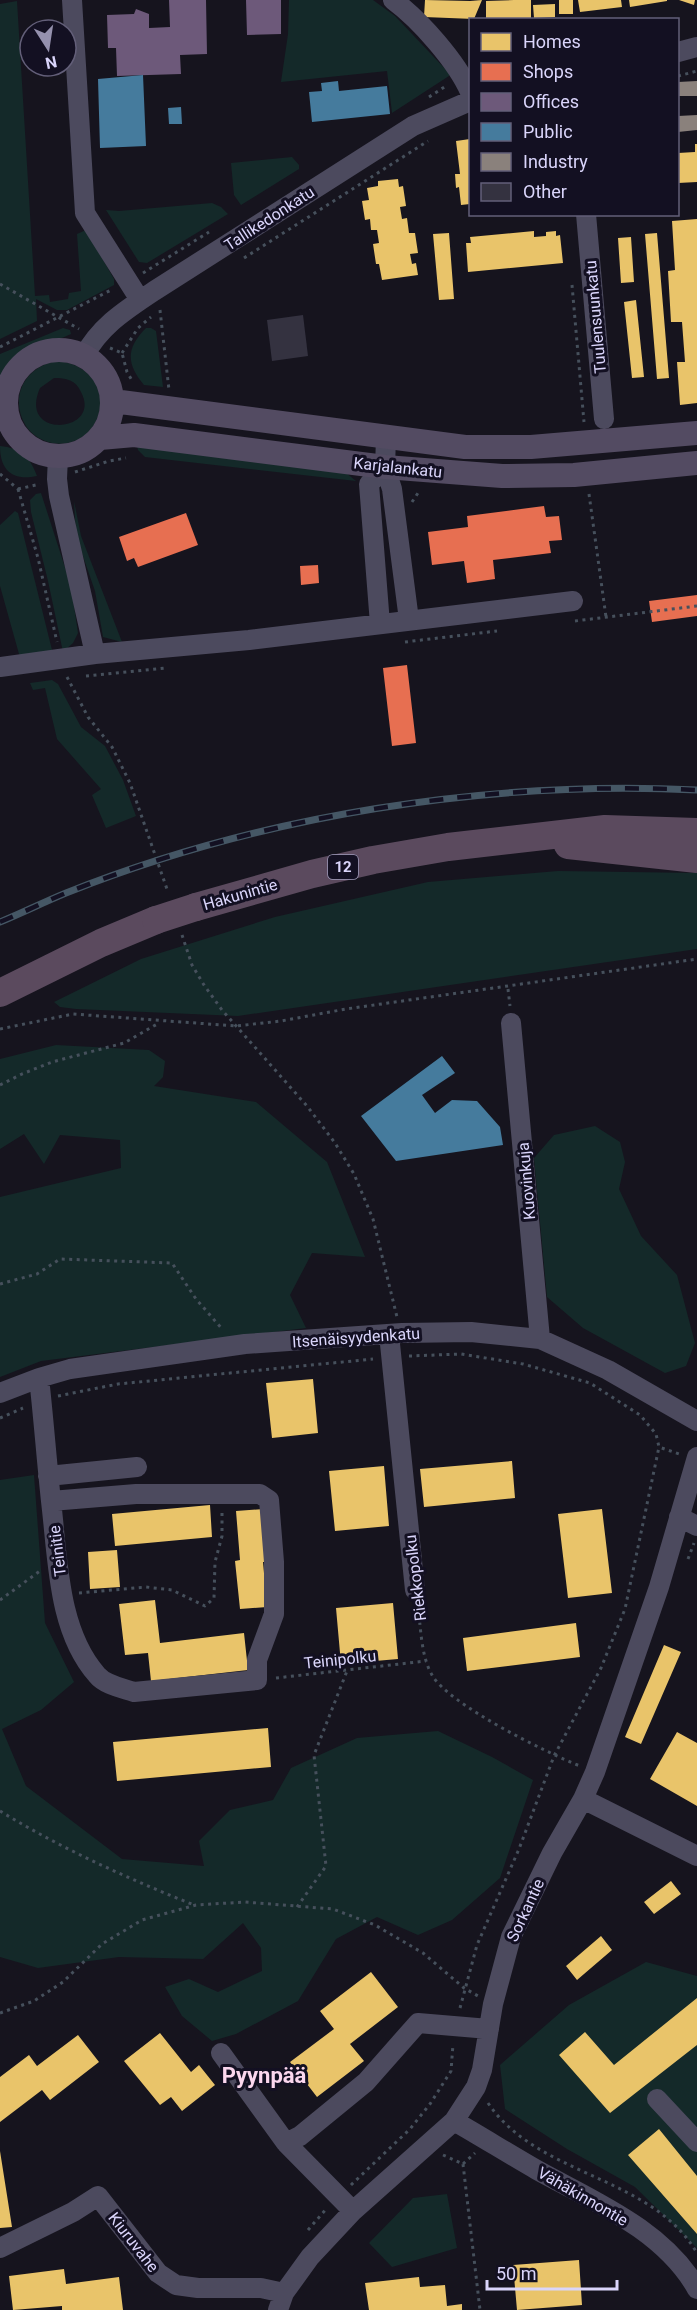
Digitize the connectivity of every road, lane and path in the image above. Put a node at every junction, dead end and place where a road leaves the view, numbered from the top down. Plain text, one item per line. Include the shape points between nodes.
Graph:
1 (72, 0) edge
2 (393, 0) edge
3 (697, 48) edge
4 (679, 52) edge
5 (697, 71) edge
6 (679, 76) edge
7 (467, 85) edge
8 (424, 101) dead end
9 (469, 102) edge
10 (430, 139) dead end
11 (315, 213) dead end
12 (586, 216) edge
13 (217, 227) dead end
14 (128, 281) junction
15 (0, 284) edge
16 (572, 285) dead end
17 (147, 295) junction
18 (160, 310) junction
19 (60, 318) junction
20 (0, 347) edge
21 (89, 347) junction
22 (122, 353) junction
23 (139, 390) dead end
24 (170, 394) dead end
25 (113, 401) junction
26 (3, 404) edge
27 (604, 419) dead end
28 (697, 433) edge
29 (8, 437) edge
30 (99, 438) junction
31 (386, 438) junction
32 (586, 442) junction
33 (58, 456) junction
34 (697, 463) edge
35 (385, 467) junction
36 (589, 474) junction
37 (0, 476) edge
38 (18, 489) dead end
39 (573, 602) dead end
40 (606, 617) dead end
41 (409, 620) junction
42 (380, 624) junction
43 (95, 654) junction
44 (0, 667) edge
45 (697, 832) edge
46 (494, 841) junction
47 (697, 859) edge
48 (697, 959) edge
49 (0, 993) edge
50 (160, 1022) junction
51 (511, 1023) dead end
52 (0, 1029) edge
53 (0, 1085) edge
54 (0, 1284) edge
55 (389, 1334) junction
56 (540, 1339) junction
57 (245, 1344) junction
58 (399, 1356) junction
59 (39, 1378) junction
60 (0, 1394) edge
61 (41, 1401) junction
62 (0, 1418) edge
63 (697, 1421) edge
64 (659, 1447) junction
65 (696, 1458) edge
66 (137, 1467) dead end
67 (48, 1476) junction
68 (222, 1495) junction
69 (51, 1501) junction
70 (679, 1517) junction
71 (696, 1540) edge
72 (57, 1558) junction
73 (416, 1590) joint
74 (62, 1594) junction
75 (0, 1599) edge
76 (426, 1661) junction
77 (347, 1671) junction
78 (257, 1680) junction
79 (583, 1799) junction
80 (0, 1811) edge
81 (697, 1856) edge
82 (196, 1905) junction
83 (297, 1907) junction
84 (493, 2004) junction
85 (0, 2013) edge
86 (489, 2029) junction
87 (221, 2053) dead end
88 (451, 2071) dead end
89 (476, 2087) junction
90 (657, 2099) dead end
91 (454, 2121) junction
92 (697, 2142) edge
93 (286, 2143) junction
94 (463, 2164) dead end
95 (353, 2211) junction
96 (0, 2248) edge
97 (697, 2253) edge
98 (697, 2289) edge
99 (281, 2302) edge
100 (480, 2310) edge

1 - 14 street via 85,213
2 - 7 street via 444,51
3 - 4 street
5 - 6 path
7 - 8 path via 447,85
9 - 17 street, Tallikedonkatu via 413,126
10 - 11 path
12 - 27 street, Tuulensuunkatu
13 - 17 path via 141,274
14 - 17 street
14 - 19 path
15 - 19 path
16 - 32 path
17 - 18 path via 164,306
17 - 21 street, Tallikedonkatu via 114,318
18 - 22 path via 138,328
18 - 24 path
19 - 20 path
19 - 21 path
21 - 22 path
21 - 25 main road
21 - 26 main road via 50,351 34,357 20,368
22 - 23 path via 127,372
25 - 30 main road via 109,423
25 - 31 main road, Karjalankatu
26 - 29 main road
28 - 32 main road, Karjalankatu
29 - 33 main road
30 - 33 main road via 77,452
30 - 35 main road, Karjalankatu via 134,435
31 - 32 main road, Karjalankatu via 465,447
31 - 35 street
33 - 43 street via 59,496
34 - 36 main road, Karjalankatu
35 - 36 main road, Karjalankatu via 502,476
35 - 41 street via 392,489
35 - 42 street via 369,484
36 - 40 path
37 - 38 path
39 - 41 street
41 - 42 street
42 - 43 street
43 - 44 street
45 - 46 highway, Hakunintie / 12 via 605,828
46 - 47 highway, Hakunintie / 12 via 585,846
46 - 49 highway, Hakunintie / 12, bridge via 373,860 196,907 101,943
48 - 50 path via 281,1021 236,1026
50 - 52 path via 73,1014
50 - 53 path via 124,1043 52,1062
51 - 56 street, Kuovinkuja
54 - 57 path via 37,1274 60,1259 172,1263 227,1335
55 - 56 street, Itsenäisyydenkatu via 471,1332
55 - 57 street, Itsenäisyydenkatu
55 - 58 street, Riekkopolku
56 - 63 street, Itsenäisyydenkatu via 608,1370
57 - 59 street, Itsenäisyydenkatu via 70,1369
58 - 61 path via 118,1384
58 - 64 path via 461,1354 523,1364 590,1383 640,1415 656,1434
58 - 73 street, Riekkopolku
59 - 60 street, Itsenäisyydenkatu
59 - 61 street, Teinitie
61 - 62 path
61 - 67 street, Teinitie
64 - 65 path
64 - 76 path, Riekkopolku via 625,1609 601,1668 554,1756 451,1697 433,1677
65 - 70 street, Sorkantie
66 - 67 street
67 - 69 street, Teinitie
68 - 69 street via 136,1494
68 - 74 path via 222,1536 215,1562 214,1598 205,1606 172,1590 146,1587
68 - 78 street via 260,1494 269,1500 274,1614 257,1660
69 - 72 street, Teinitie
70 - 71 street
70 - 79 street, Sorkantie via 659,1587
72 - 74 street, Teinitie
72 - 75 path
73 - 76 path, Riekkopolku
74 - 78 street, Teinitie via 78,1645 98,1678 116,1687 134,1692
76 - 77 path, Teinipolku
77 - 78 path, Teinipolku
77 - 83 path via 314,1755 326,1866
79 - 81 street
79 - 84 street, Sorkantie via 511,1937
80 - 82 path via 36,1834
82 - 83 path via 245,1902
82 - 85 path via 142,1920 102,1944 63,1982 34,2001
83 - 84 path via 333,1909 375,1924 423,1953 464,1988
84 - 86 street, Sorkantie
86 - 89 street, Sorkantie
86 - 93 street via 418,2023 366,2082
87 - 93 street
88 - 89 path
89 - 91 street, Sorkantie
89 - 97 path via 498,2119 538,2147 641,2198 687,2236
90 - 92 street
91 - 95 street, Sorkantie
91 - 98 street, Vähäkinnontie via 652,2237
93 - 95 street
94 - 100 path
95 - 99 street, Sorkantie via 310,2257
96 - 99 street, Kiuruvahe via 98,2196 158,2273 176,2285 261,2288

